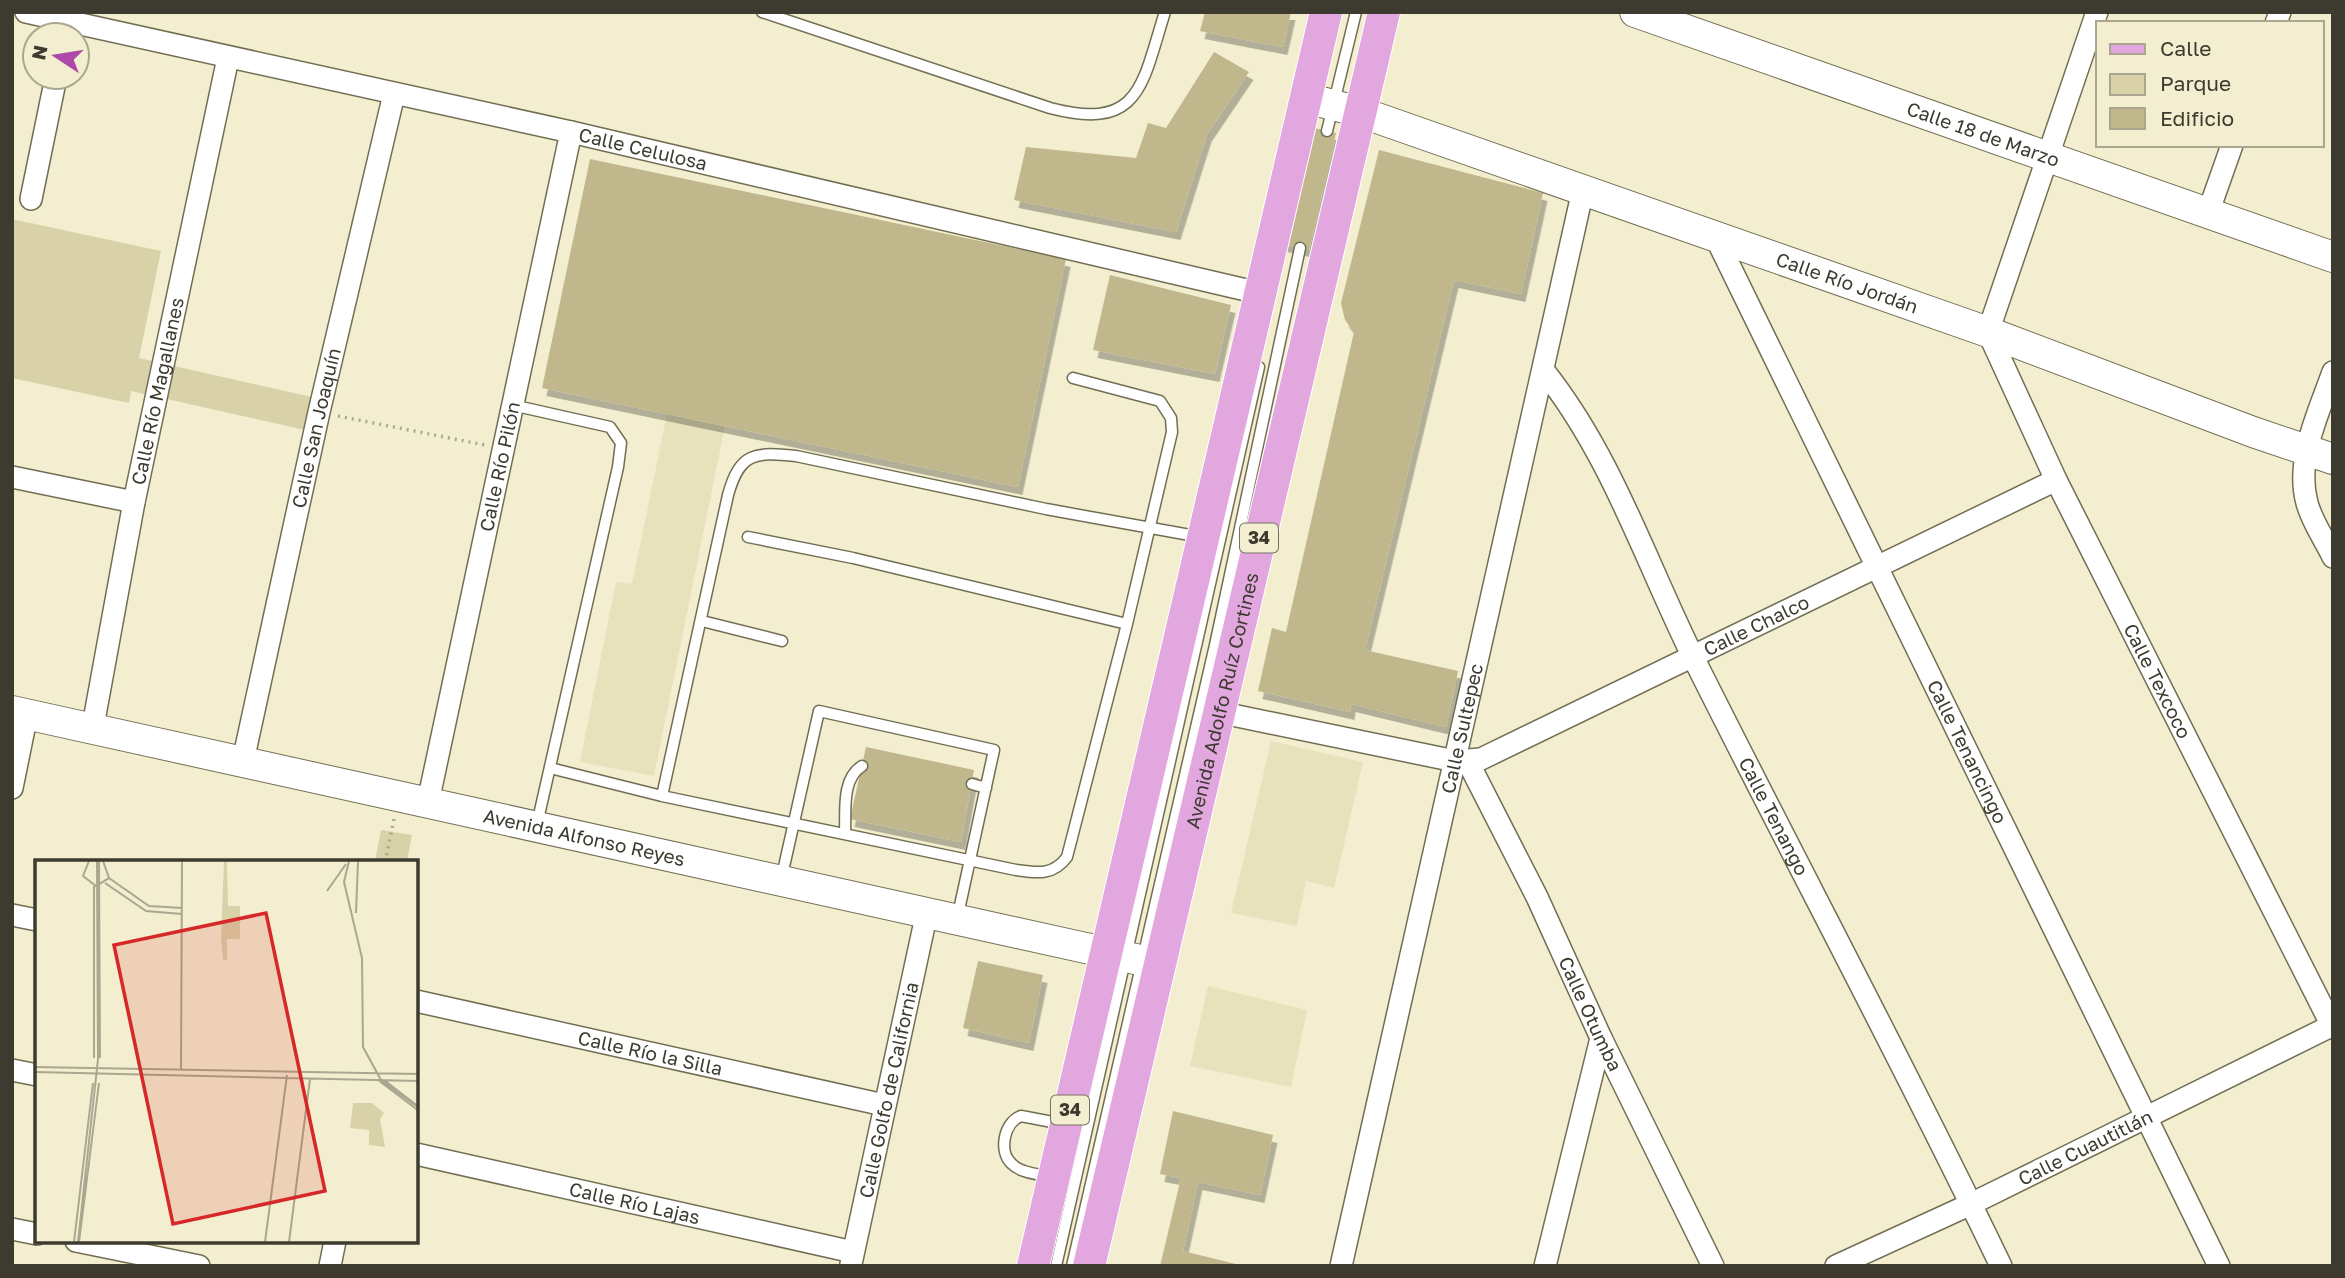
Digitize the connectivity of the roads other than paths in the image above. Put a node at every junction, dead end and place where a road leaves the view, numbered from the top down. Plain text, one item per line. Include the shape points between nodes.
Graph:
1 (26, 12) edge
2 (762, 12) edge
3 (1165, 12) edge
4 (1326, 12) edge
5 (1356, 12) edge
6 (1384, 12) edge
7 (1635, 12) edge
8 (2097, 12) edge
9 (48, 21) edge
10 (91, 33) edge
11 (229, 58) junction
12 (53, 91) edge
13 (394, 94) junction
14 (1327, 108) junction
15 (571, 132) junction
16 (2231, 147) edge
17 (2049, 157) junction
18 (1583, 190) junction
19 (31, 199) dead end
20 (2208, 213) junction
21 (1715, 236) junction
22 (1300, 248) dead end
23 (2333, 257) edge
24 (1259, 293) junction
25 (1988, 332) junction
26 (1262, 351) dead end
27 (1544, 371) junction
28 (2333, 372) edge
29 (1073, 378) dead end
30 (512, 405) junction
31 (2320, 454) edge
32 (12, 477) edge
33 (2056, 480) junction
34 (134, 502) junction
35 (1149, 527) junction
36 (748, 537) dead end
37 (1203, 538) junction
38 (2333, 557) edge
39 (1877, 566) junction
40 (702, 621) junction
41 (1128, 624) junction
42 (782, 641) dead end
43 (1693, 658) junction
44 (1218, 712) junction
45 (20, 713) edge
46 (93, 726) junction
47 (243, 761) junction
48 (1462, 761) junction
49 (862, 766) dead end
50 (550, 768) junction
51 (972, 784) dead end
52 (12, 788) edge
53 (986, 788) junction
54 (662, 796) junction
55 (414, 799) junction
56 (794, 823) junction
57 (537, 826) junction
58 (845, 834) junction
59 (970, 860) junction
60 (781, 880) junction
61 (927, 912) junction
62 (12, 915) edge
63 (957, 919) junction
64 (35, 920) edge
65 (1132, 959) junction
66 (418, 1001) edge
67 (2332, 1026) edge
68 (1601, 1038) junction
69 (12, 1070) edge
70 (35, 1075) edge
71 (884, 1105) junction
72 (2144, 1116) junction
73 (1066, 1125) junction
74 (418, 1154) edge
75 (1053, 1178) junction
76 (1972, 1204) junction
77 (12, 1229) edge
78 (35, 1234) edge
79 (86, 1243) edge
80 (335, 1243) edge
81 (852, 1259) edge
82 (199, 1266) edge
83 (330, 1266) edge
84 (1033, 1266) edge
85 (1056, 1266) edge
86 (1072, 1266) edge
87 (1089, 1266) edge
88 (1341, 1266) edge
89 (1545, 1266) edge
90 (1713, 1266) edge
91 (1836, 1266) edge
92 (2001, 1266) edge
93 (2219, 1266) edge

1 - 9 street, Calle Celulosa
2 - 3 lane via 1050,108 1097,115 1129,103 1140,88
4 - 14 main road, Avenida Adolfo Ruíz Cortines / 34
5 - 14 lane
6 - 14 main road, Avenida Adolfo Ruíz Cortines / 34
7 - 17 street, Calle 18 de Marzo
8 - 17 street
10 - 11 street, Calle Celulosa
11 - 13 street, Calle Celulosa
11 - 34 street, Calle Río Magallanes
12 - 19 street
13 - 15 street, Calle Celulosa
13 - 47 street, Calle San Joaquín
14 - 18 street, Calle Río Jordán
14 - 24 main road, Avenida Adolfo Ruíz Cortines / 34
14 - 44 main road, Avenida Adolfo Ruíz Cortines / 34
15 - 24 street, Calle Celulosa
15 - 30 street, Calle Río Pilón
16 - 20 street
17 - 20 street, Calle 18 de Marzo
17 - 25 street
18 - 21 street, Calle Río Jordán
18 - 27 street, Calle Sultepec
20 - 23 street, Calle 18 de Marzo
21 - 25 street, Calle Río Jordán
21 - 39 street, Calle Tenancingo
22 - 65 lane via 1215,645
24 - 37 main road, Avenida Adolfo Ruíz Cortines / 34
25 - 31 street, Calle Río Jordán
25 - 33 street, Calle Texcoco
26 - 65 lane
27 - 43 street, Calle Tenango via 1602,459
27 - 48 street, Calle Sultepec
28 - 31 street
29 - 35 lane via 1146,396 1167,409 1171,440
30 - 50 lane via 610,427 621,443
30 - 55 street, Calle Río Pilón
31 - 38 street via 2307,503
32 - 34 street
33 - 39 street, Calle Chalco
33 - 67 street, Calle Texcoco
34 - 46 street, Calle Río Magallanes
35 - 37 lane
35 - 40 lane via 796,456 753,456 732,479
35 - 41 lane
36 - 41 lane
37 - 65 main road, Avenida Adolfo Ruíz Cortines / 34
39 - 43 street, Calle Chalco
39 - 72 street, Calle Tenancingo
40 - 42 lane
40 - 54 lane
41 - 59 lane via 1067,857 1052,871 1042,873
43 - 48 street, Calle Chalco via 1517,743
43 - 76 street, Calle Tenango
44 - 48 street
44 - 65 main road, Avenida Adolfo Ruíz Cortines / 34
45 - 46 street, Avenida Alfonso Reyes
45 - 52 street
46 - 47 street, Avenida Alfonso Reyes
47 - 55 street, Avenida Alfonso Reyes
48 - 68 street, Calle Otumba via 1537,897
48 - 88 street, Calle Sultepec
49 - 58 lane via 848,783
50 - 54 lane
50 - 57 lane
51 - 53 lane
53 - 56 lane via 994,750 818,711
53 - 59 lane
54 - 56 lane
55 - 57 street, Avenida Alfonso Reyes
56 - 58 lane
56 - 60 lane
57 - 60 street, Avenida Alfonso Reyes
58 - 59 lane
59 - 63 lane
60 - 61 street, Avenida Alfonso Reyes
61 - 63 street, Avenida Alfonso Reyes
61 - 71 street, Calle Golfo de California
62 - 64 street
63 - 65 street, Avenida Alfonso Reyes
65 - 73 main road, Avenida Adolfo Ruíz Cortines / 34
65 - 85 lane
65 - 86 lane
65 - 87 main road, Avenida Adolfo Ruíz Cortines / 34
66 - 71 street, Calle Río la Silla
67 - 72 street, Calle Cuautitlán
68 - 89 street
68 - 90 street, Calle Otumba
69 - 70 street
71 - 81 street, Calle Golfo de California
72 - 76 street, Calle Cuautitlán
72 - 93 street, Calle Tenancingo
73 - 75 main road, Avenida Adolfo Ruíz Cortines / 34
73 - 75 lane via 1021,1116 1009,1124 1006,1134 1005,1155 1010,1163
74 - 81 street, Calle Río Lajas
75 - 84 main road, Avenida Adolfo Ruíz Cortines / 34
76 - 91 street, Calle Cuautitlán
76 - 92 street, Calle Tenango
77 - 78 street
79 - 82 street
80 - 83 street

